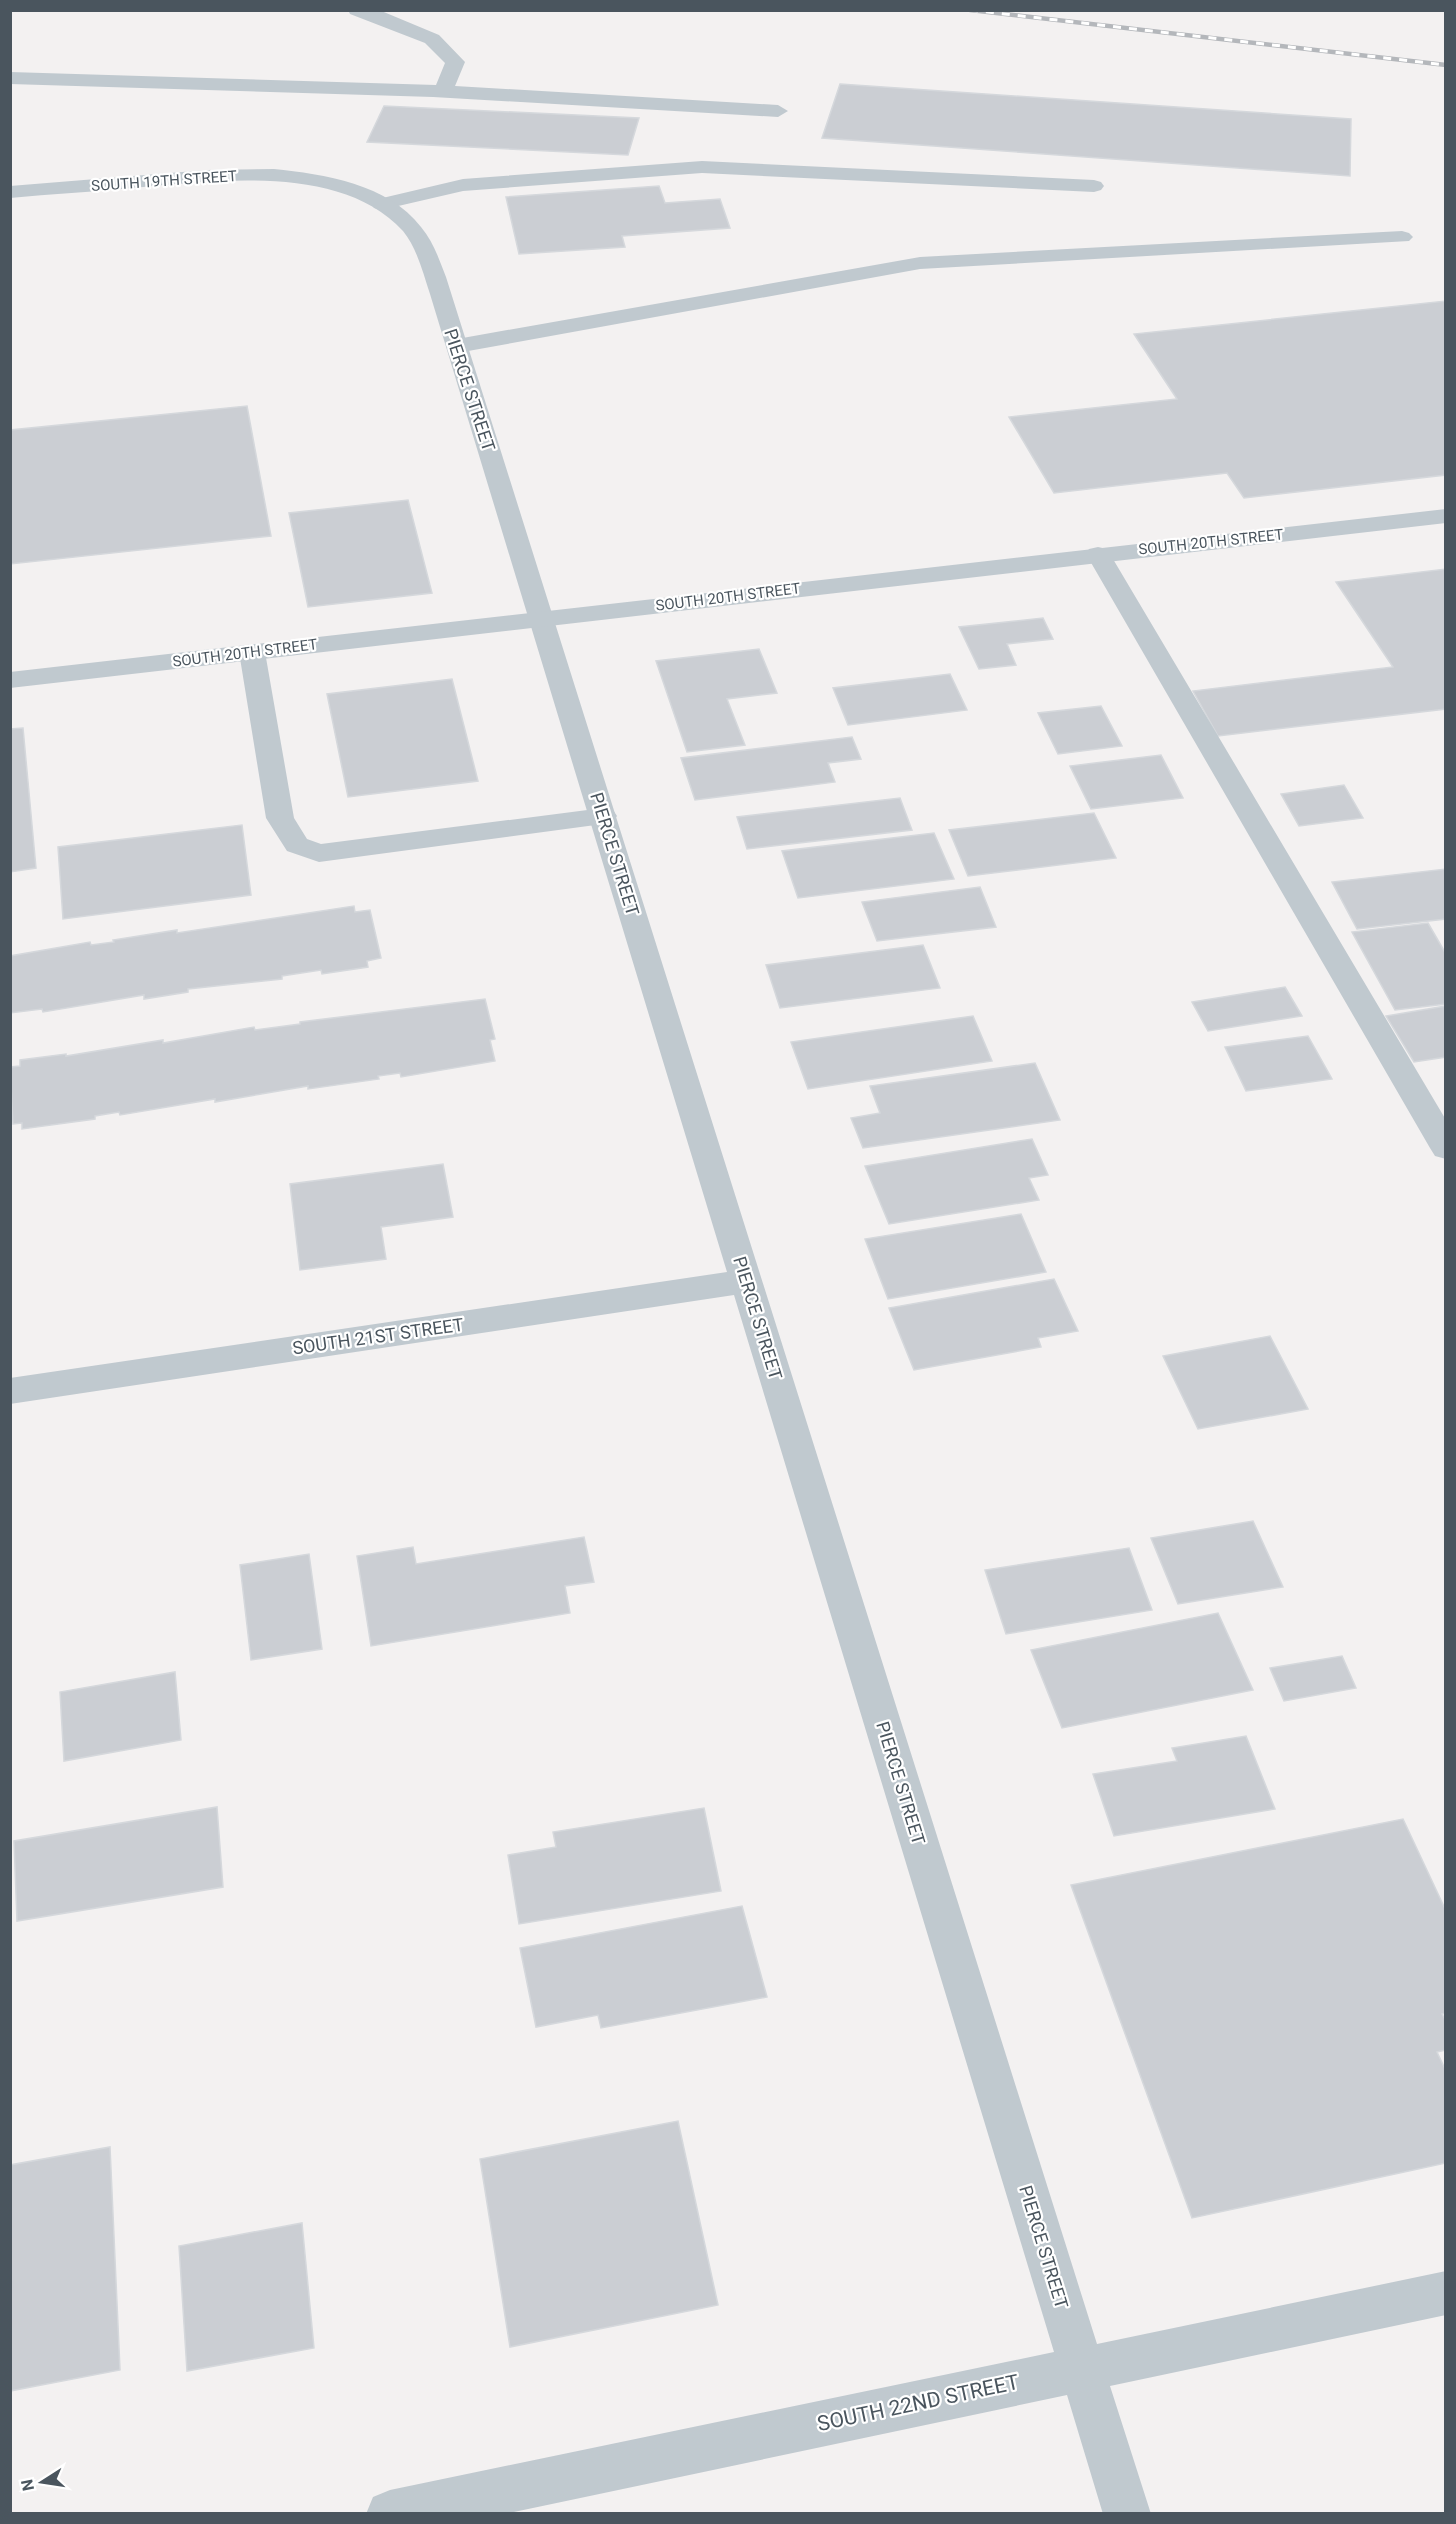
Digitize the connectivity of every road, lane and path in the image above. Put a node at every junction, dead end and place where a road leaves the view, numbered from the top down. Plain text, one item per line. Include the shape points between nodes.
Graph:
1 (357, 10) edge
2 (10, 78) edge
3 (444, 91) junction
4 (778, 111) dead end
5 (318, 180) joint
6 (1094, 186) dead end
7 (10, 192) edge
8 (381, 204) junction
9 (1402, 237) dead end
10 (457, 346) junction
11 (1446, 516) edge
12 (1098, 554) junction
13 (542, 618) junction
14 (252, 652) junction
15 (10, 680) edge
16 (603, 816) junction
17 (1446, 1148) edge
18 (746, 1281) junction
19 (10, 1391) edge
20 (1446, 2292) edge
21 (1082, 2369) junction
22 (390, 2514) edge
23 (1127, 2514) edge

1 - 3 street via 432,39 455,62
2 - 3 street
3 - 4 street
5 - 7 street, SOUTH 19TH STREET via 273,175 213,176
5 - 8 street, PIERCE STREET
6 - 8 street via 702,167 463,185
8 - 10 street, PIERCE STREET via 416,234
9 - 10 street via 920,263
10 - 13 street, PIERCE STREET
11 - 12 street, SOUTH 20TH STREET
12 - 13 street, SOUTH 20TH STREET
12 - 17 street
13 - 14 street, SOUTH 20TH STREET
13 - 16 street, PIERCE STREET
14 - 15 street, SOUTH 20TH STREET
14 - 16 street via 280,818 297,845 319,853
16 - 18 street, PIERCE STREET
18 - 19 street, SOUTH 21ST STREET
18 - 21 street, PIERCE STREET
20 - 21 street, SOUTH 22ND STREET
21 - 22 street, SOUTH 22ND STREET
21 - 23 street, PIERCE STREET

